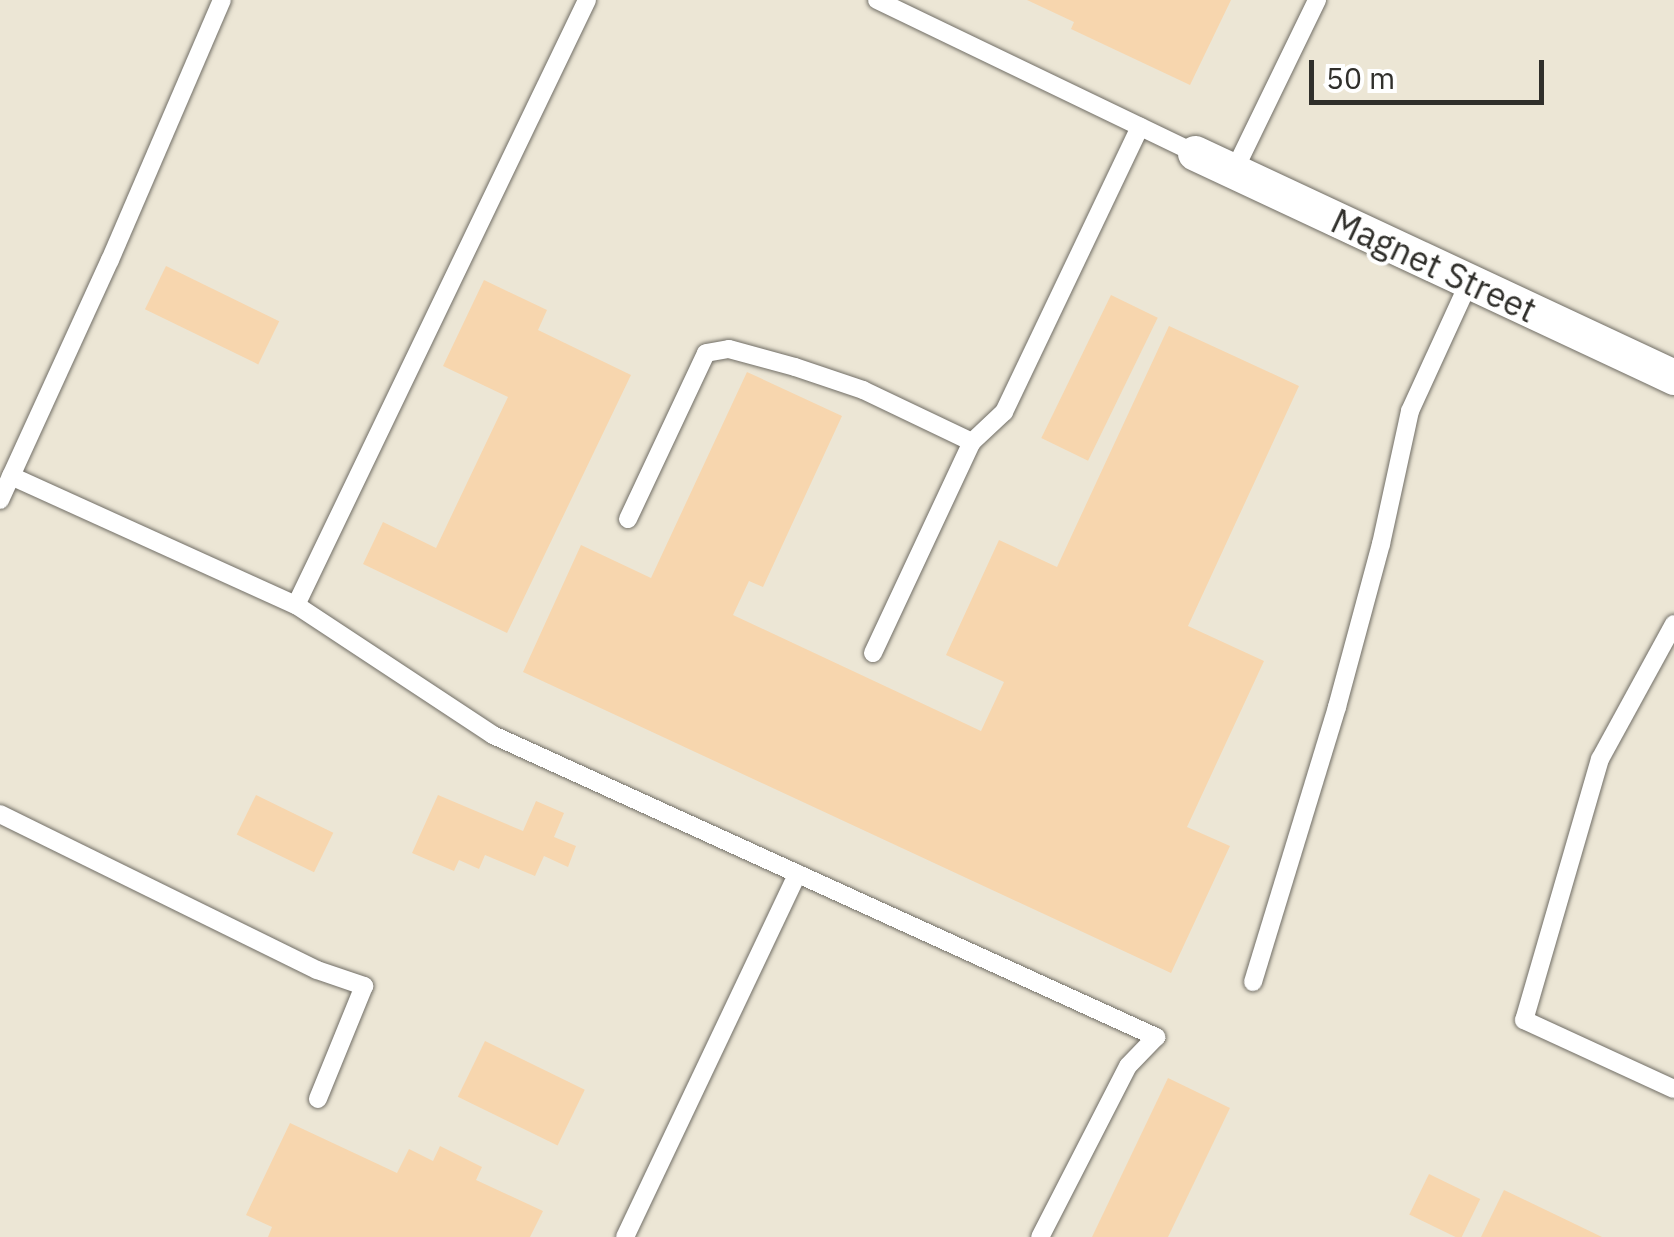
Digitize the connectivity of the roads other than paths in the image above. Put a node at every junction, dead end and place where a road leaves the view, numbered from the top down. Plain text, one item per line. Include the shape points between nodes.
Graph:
1 (222, 0) edge
2 (587, 0) edge
3 (876, 0) edge
4 (1317, 0) edge
5 (1140, 127) junction
6 (1195, 153) joint
7 (1234, 171) junction
8 (1469, 282) junction
9 (1674, 377) edge
10 (972, 442) junction
11 (11, 476) junction
12 (0, 500) edge
13 (628, 520) dead end
14 (296, 605) junction
15 (1674, 624) edge
16 (873, 653) dead end
17 (0, 814) edge
18 (798, 874) junction
19 (1253, 982) dead end
20 (1674, 1089) edge
21 (318, 1098) dead end
22 (625, 1237) edge
23 (1040, 1237) edge

1 - 11 lane
2 - 14 lane
3 - 5 lane
4 - 7 lane
5 - 6 lane
5 - 10 lane via 1004,412
6 - 7 street, Magnet Street
7 - 8 street, Magnet Street
8 - 9 street, Magnet Street
8 - 19 lane via 1410,412 1337,706
10 - 13 lane via 863,390 728,348 706,353
10 - 16 lane
11 - 12 lane
11 - 14 lane
14 - 18 lane via 492,735
15 - 20 lane via 1600,759 1524,1020
17 - 21 lane via 317,970 364,986
18 - 22 lane
18 - 23 lane via 1156,1037 1128,1066

